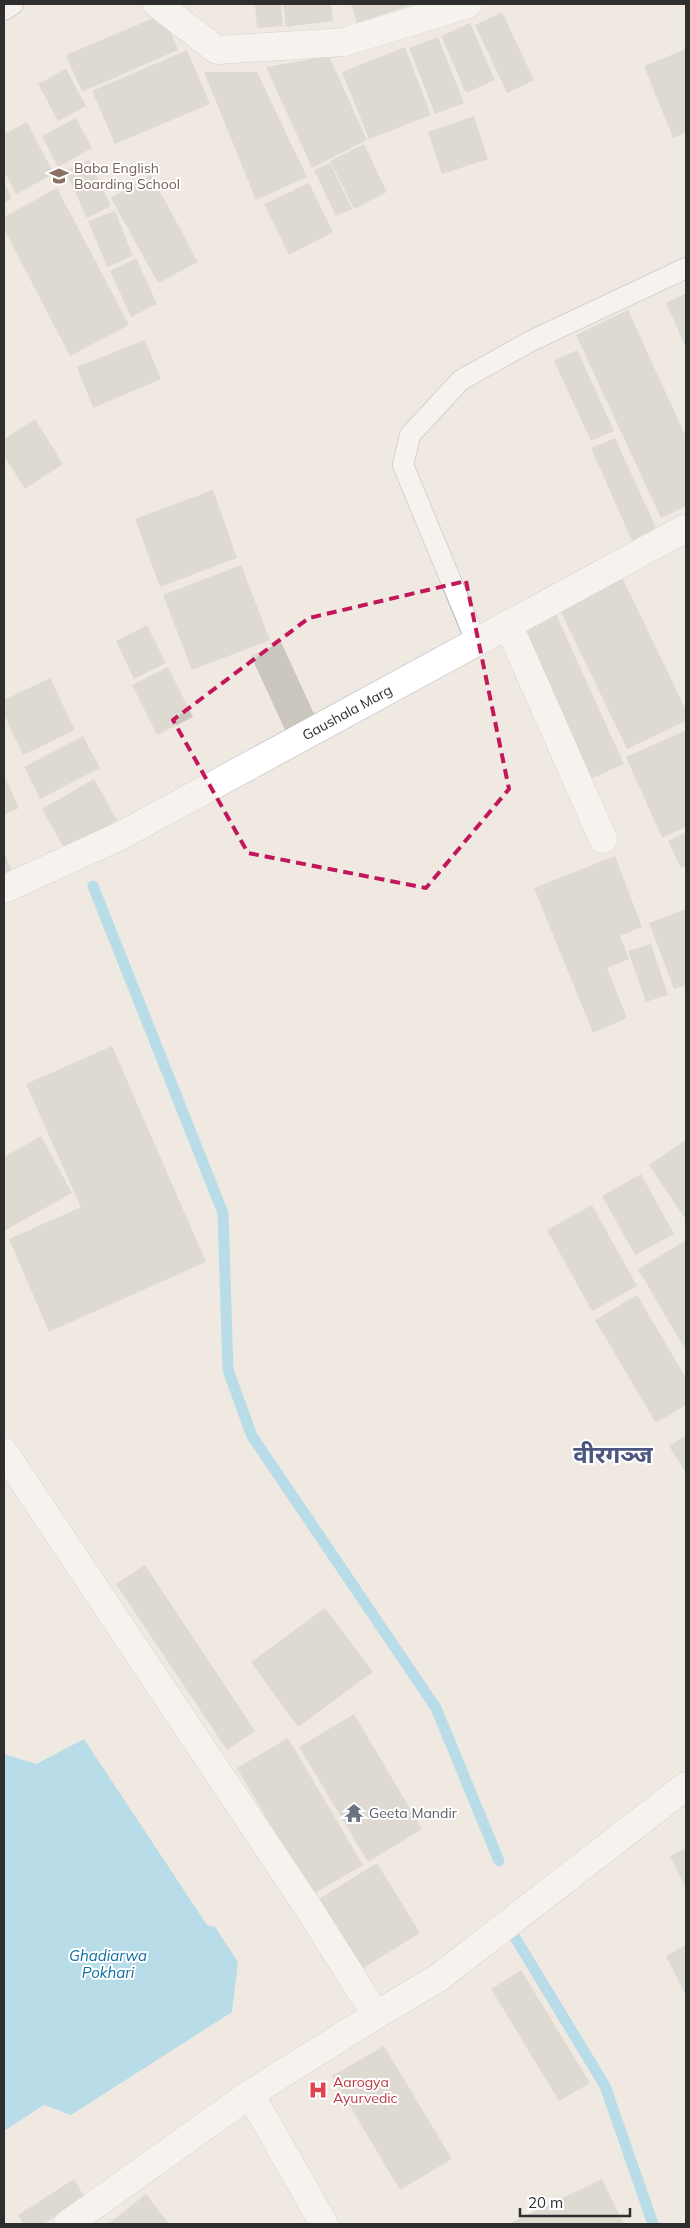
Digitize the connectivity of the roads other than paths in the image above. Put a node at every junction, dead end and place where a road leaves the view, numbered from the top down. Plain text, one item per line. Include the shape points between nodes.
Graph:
1 (13, 4) edge
2 (157, 4) edge
3 (468, 4) edge
4 (4, 10) edge
5 (686, 268) edge
6 (686, 528) edge
7 (508, 624) junction
8 (476, 641) junction
9 (603, 839) dead end
10 (4, 890) edge
11 (4, 1452) edge
12 (686, 1786) edge
13 (376, 2016) junction
14 (250, 2094) junction
15 (68, 2224) edge
16 (324, 2224) edge

1 - 4 lane
2 - 3 street via 217,50 344,42
5 - 8 lane via 531,340 461,380 410,435 403,465
6 - 7 street, Gaushala Marg
7 - 8 street, Gaushala Marg
7 - 9 street
8 - 10 street, Gaushala Marg via 120,836
11 - 13 street via 311,1912
12 - 13 street via 438,1978
13 - 14 street
14 - 15 street
14 - 16 street

